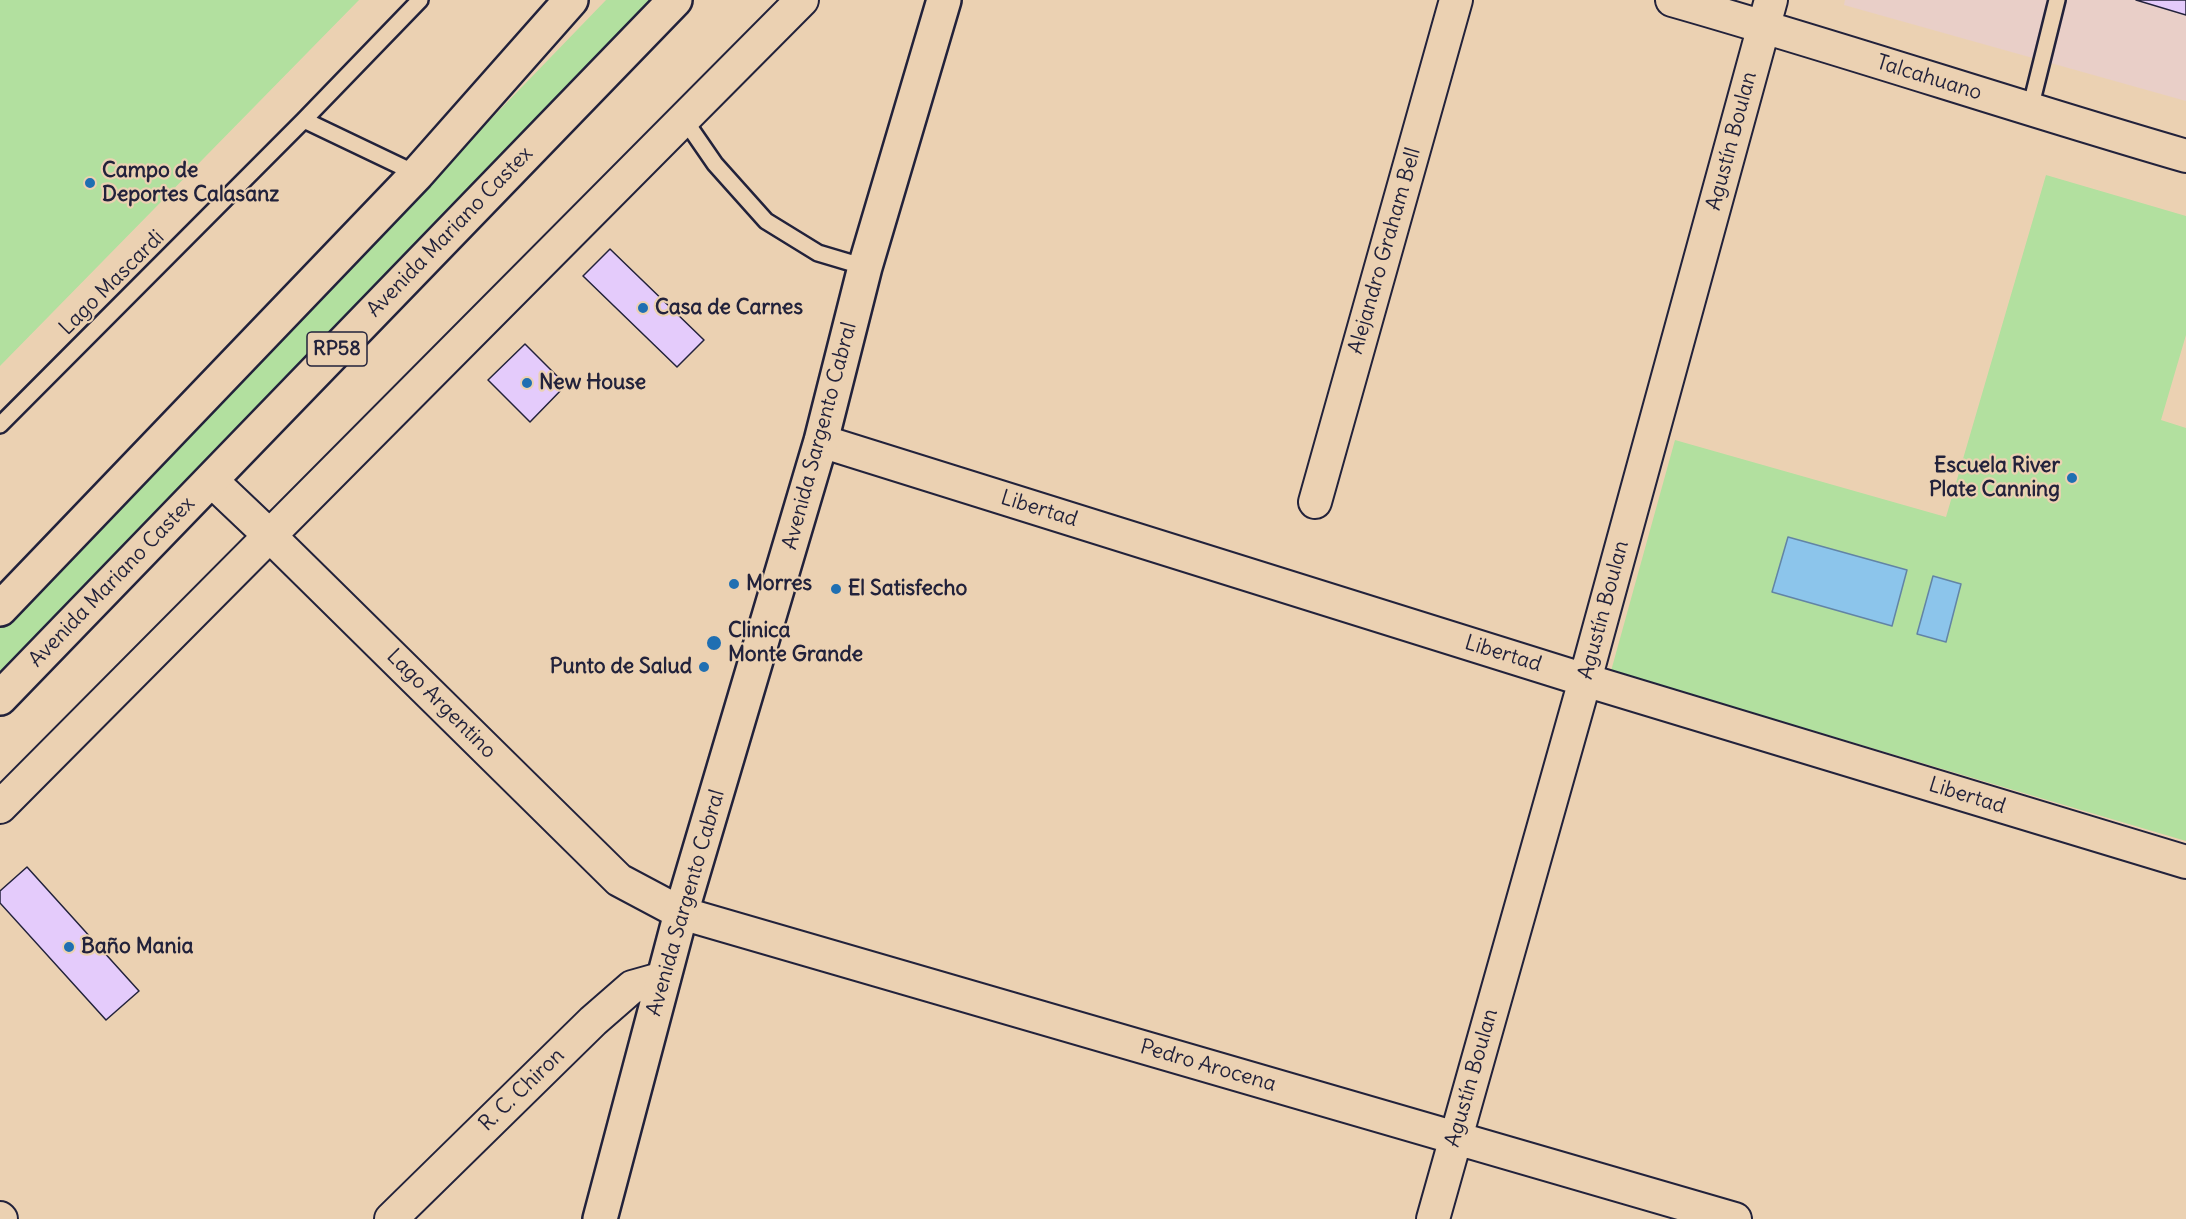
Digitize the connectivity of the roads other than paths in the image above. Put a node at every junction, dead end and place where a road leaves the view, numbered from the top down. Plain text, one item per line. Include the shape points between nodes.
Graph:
1 (420, 0) edge
2 (675, 0) edge
3 (802, 0) edge
4 (944, 0) edge
5 (1456, 0) edge
6 (1672, 0) edge
7 (2057, 0) edge
8 (561, 6) edge
9 (1767, 13) edge
10 (2030, 109) junction
11 (684, 119) junction
12 (304, 120) junction
13 (2186, 156) edge
14 (417, 174) junction
15 (865, 267) junction
16 (0, 425) edge
17 (821, 441) junction
18 (211, 480) junction
19 (1315, 502) dead end
20 (270, 536) junction
21 (0, 609) edge
22 (1585, 680) junction
23 (0, 698) edge
24 (0, 807) edge
25 (2186, 862) edge
26 (681, 913) junction
27 (664, 978) junction
28 (1455, 1138) junction
29 (391, 1219) edge
30 (600, 1219) edge
31 (1433, 1219) edge
32 (1735, 1219) edge

1 - 12 lane, Lago Mascardi
2 - 18 main road, Avenida Mariano Castex / RP58
3 - 11 street
4 - 15 main road, Avenida Sargento Cabral
5 - 19 street, Alejandro Graham Bell
6 - 9 street, Talcahuano
7 - 10 lane
8 - 14 main road, RP58
9 - 10 street, Talcahuano
9 - 22 street, Agustín Boulan
10 - 13 street, Talcahuano
11 - 15 lane via 715,164 766,221 818,253
11 - 20 street
12 - 14 lane
12 - 16 lane, Lago Mascardi
14 - 21 main road, RP58
15 - 17 main road, Avenida Sargento Cabral
17 - 22 street, Libertad
17 - 26 main road, Avenida Sargento Cabral
18 - 20 street, Lago Argentino
18 - 23 main road, Avenida Mariano Castex / RP58
20 - 24 street
20 - 26 street, Lago Argentino via 619,880
22 - 25 street, Libertad
22 - 28 street, Agustín Boulan
26 - 27 main road, Avenida Sargento Cabral
26 - 28 street, Pedro Arocena
27 - 29 street, R. C. Chiron via 632,987 609,1007
27 - 30 main road, Avenida Sargento Cabral
28 - 31 street, Agustín Boulan
28 - 32 street, Pedro Arocena

